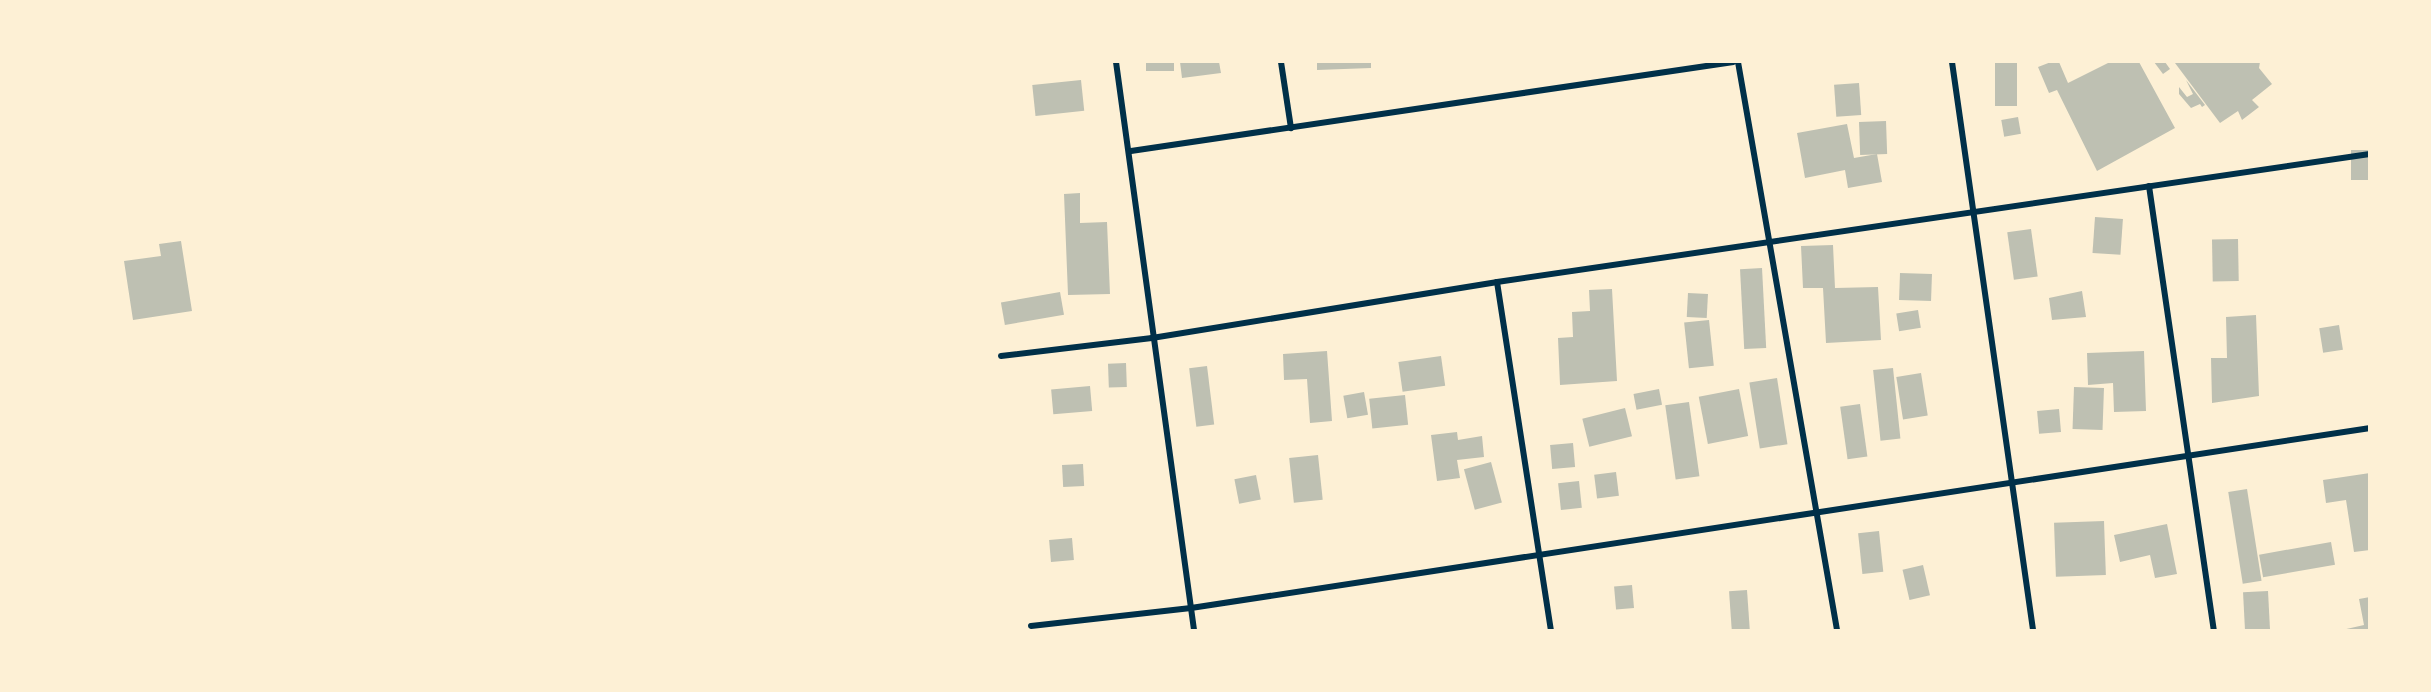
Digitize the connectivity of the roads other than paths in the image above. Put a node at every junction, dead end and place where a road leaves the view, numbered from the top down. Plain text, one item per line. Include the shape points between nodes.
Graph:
1 (1116, 62) edge
2 (1281, 62) edge
3 (1736, 62) edge
4 (1952, 62) edge
5 (1291, 128) junction
6 (1131, 151) junction
7 (2370, 154) edge
8 (2149, 186) junction
9 (1974, 211) junction
10 (1768, 244) junction
11 (1497, 282) junction
12 (1152, 338) junction
13 (1001, 357) dead end
14 (2370, 428) edge
15 (2187, 456) junction
16 (2013, 482) junction
17 (1815, 512) junction
18 (1538, 555) junction
19 (1191, 608) junction
20 (1031, 626) dead end
21 (1194, 630) edge
22 (1551, 630) edge
23 (1837, 630) edge
24 (2033, 630) edge
25 (2214, 630) edge

1 - 6 street
2 - 5 street
3 - 5 street
3 - 10 street
4 - 9 street
5 - 6 street
6 - 12 street
7 - 8 street
8 - 9 street
8 - 15 street
9 - 10 street
9 - 16 street
10 - 11 street
10 - 17 street
11 - 12 street
11 - 18 street
12 - 13 street
12 - 19 street
14 - 15 street
15 - 16 street
15 - 25 street
16 - 17 street
16 - 24 street
17 - 18 street
17 - 23 street
18 - 19 street
18 - 22 street
19 - 20 street
19 - 21 street

